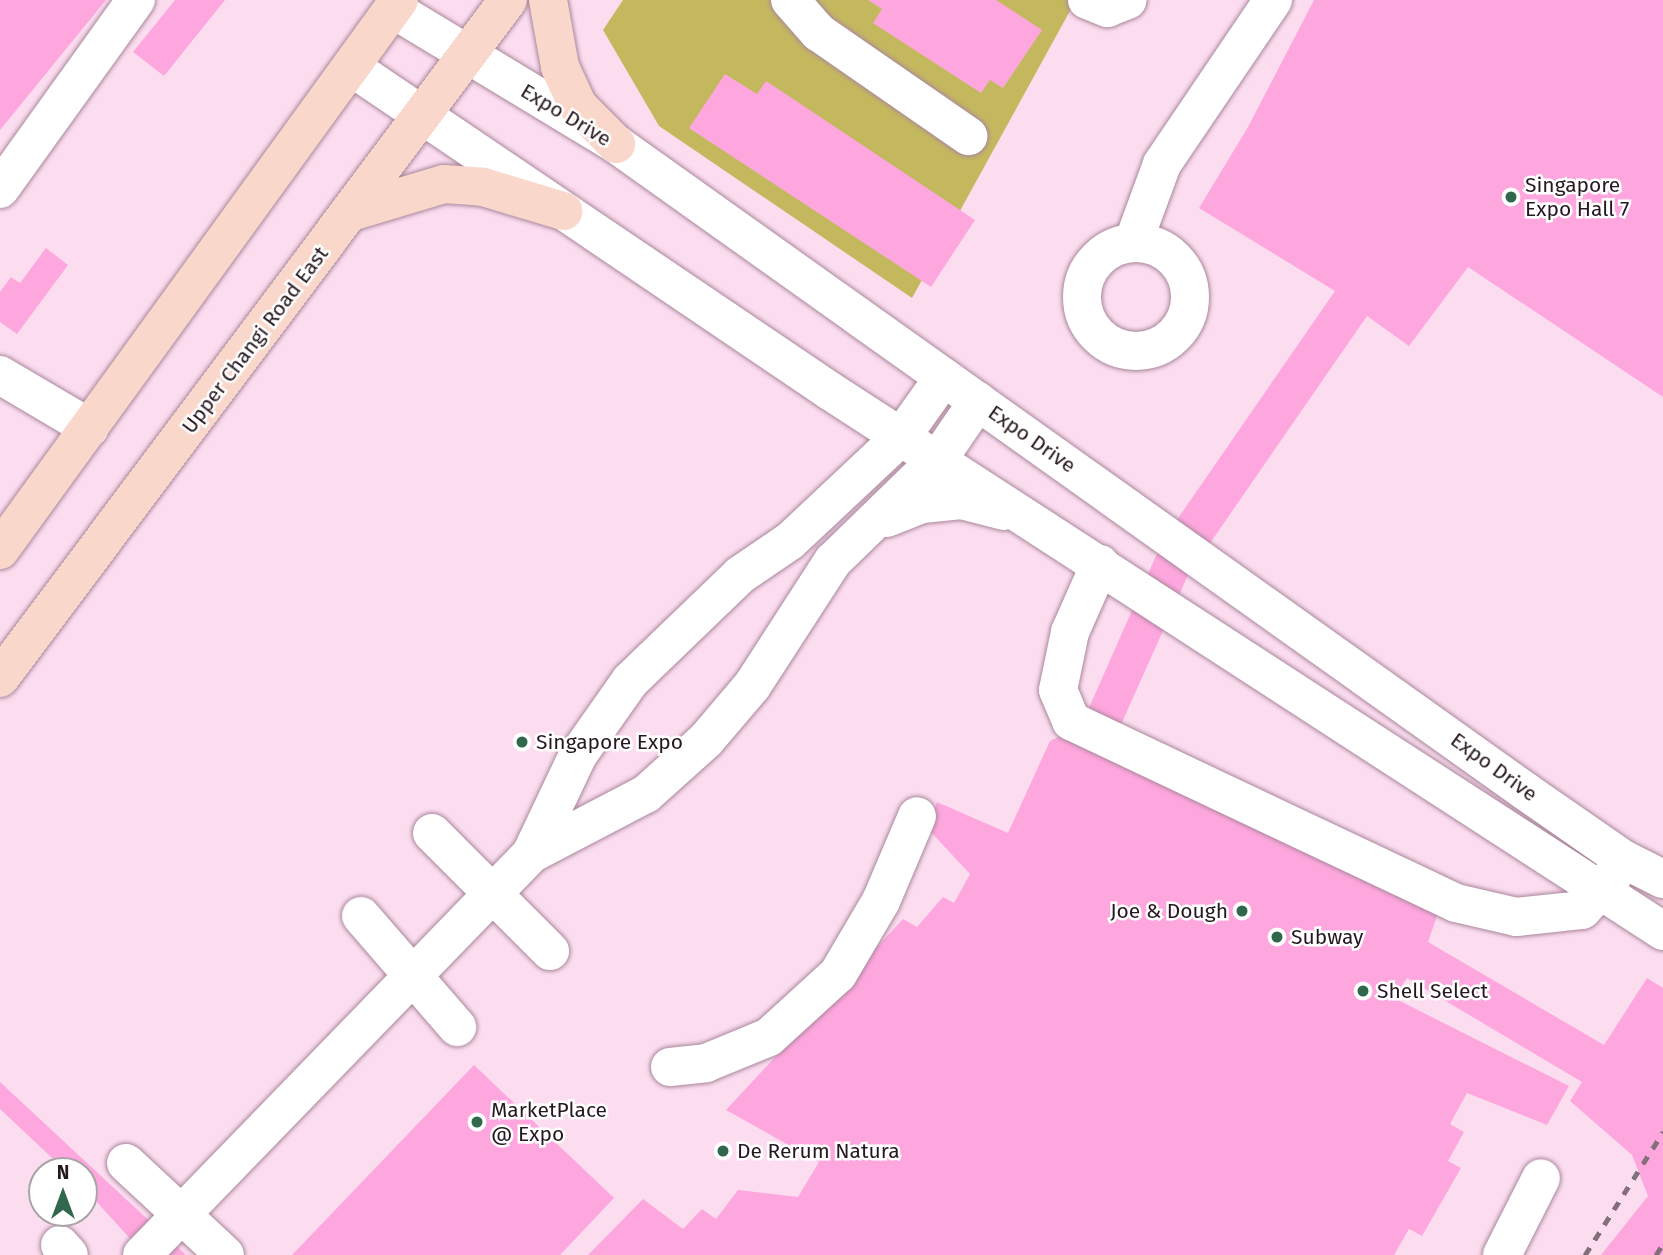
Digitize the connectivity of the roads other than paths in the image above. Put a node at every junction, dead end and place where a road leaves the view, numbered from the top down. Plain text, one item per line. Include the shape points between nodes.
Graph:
1 (136, 0) edge
2 (508, 0) edge
3 (548, 0) edge
4 (790, 0) edge
5 (1087, 0) edge
6 (1128, 0) edge
7 (1273, 0) edge
8 (396, 4) edge
9 (467, 56) junction
10 (354, 69) junction
11 (425, 116) junction
12 (968, 136) dead end
13 (616, 144) junction
14 (0, 189) edge
15 (354, 211) junction
16 (563, 211) junction
17 (1133, 243) dead end
18 (0, 375) edge
19 (944, 377) junction
20 (978, 401) junction
21 (90, 428) junction
22 (902, 436) junction
23 (939, 458) junction
24 (1033, 519) junction
25 (0, 550) edge
26 (833, 561) junction
27 (1100, 564) junction
28 (0, 678) edge
29 (917, 816) dead end
30 (432, 833) dead end
31 (531, 854) junction
32 (1623, 859) junction
33 (1663, 879) edge
34 (494, 892) junction
35 (1602, 893) junction
36 (360, 916) dead end
37 (1663, 931) edge
38 (550, 951) dead end
39 (412, 976) junction
40 (457, 1027) dead end
41 (670, 1067) dead end
42 (126, 1163) dead end
43 (1541, 1178) dead end
44 (180, 1216) junction
45 (142, 1255) edge
46 (225, 1255) edge
47 (1502, 1255) edge

1 - 14 street
2 - 9 main road, Upper Changi Road East
3 - 13 main road via 560,67 578,106
4 - 12 street via 818,32
5 - 6 street via 1107,8
7 - 17 street via 1162,164
8 - 9 street, Expo Drive
8 - 10 main road
9 - 11 main road, Upper Changi Road East
9 - 13 street, Expo Drive
10 - 11 street, Expo Drive
10 - 21 main road
11 - 15 main road, Upper Changi Road East
11 - 16 street, Expo Drive
13 - 19 street, Expo Drive
15 - 16 main road via 444,184 483,187
15 - 28 main road, Upper Changi Road East
16 - 22 street, Expo Drive
18 - 21 street
19 - 20 street, Expo Drive
19 - 22 street
20 - 23 street
20 - 32 street, Expo Drive
21 - 25 main road
22 - 23 street, Expo Drive
22 - 31 street via 790,541 740,575 630,681 578,755
23 - 24 street, Expo Drive
23 - 26 street
24 - 26 street, Expo Drive via 962,500 922,504 892,515
24 - 27 street, Expo Drive
26 - 31 street via 752,686 706,740 646,794
27 - 35 street, Expo Drive via 1505,825
27 - 35 street via 1070,632 1058,690 1071,721 1456,903 1516,917 1548,917 1582,910
29 - 41 street via 880,901 838,974 769,1037 706,1063
30 - 34 street
31 - 34 street
32 - 33 street, Expo Drive
32 - 35 street
34 - 38 street
34 - 39 street
35 - 37 street, Expo Drive
36 - 39 street
39 - 40 street
39 - 44 street
42 - 44 street
43 - 47 street
44 - 45 street
44 - 46 street

